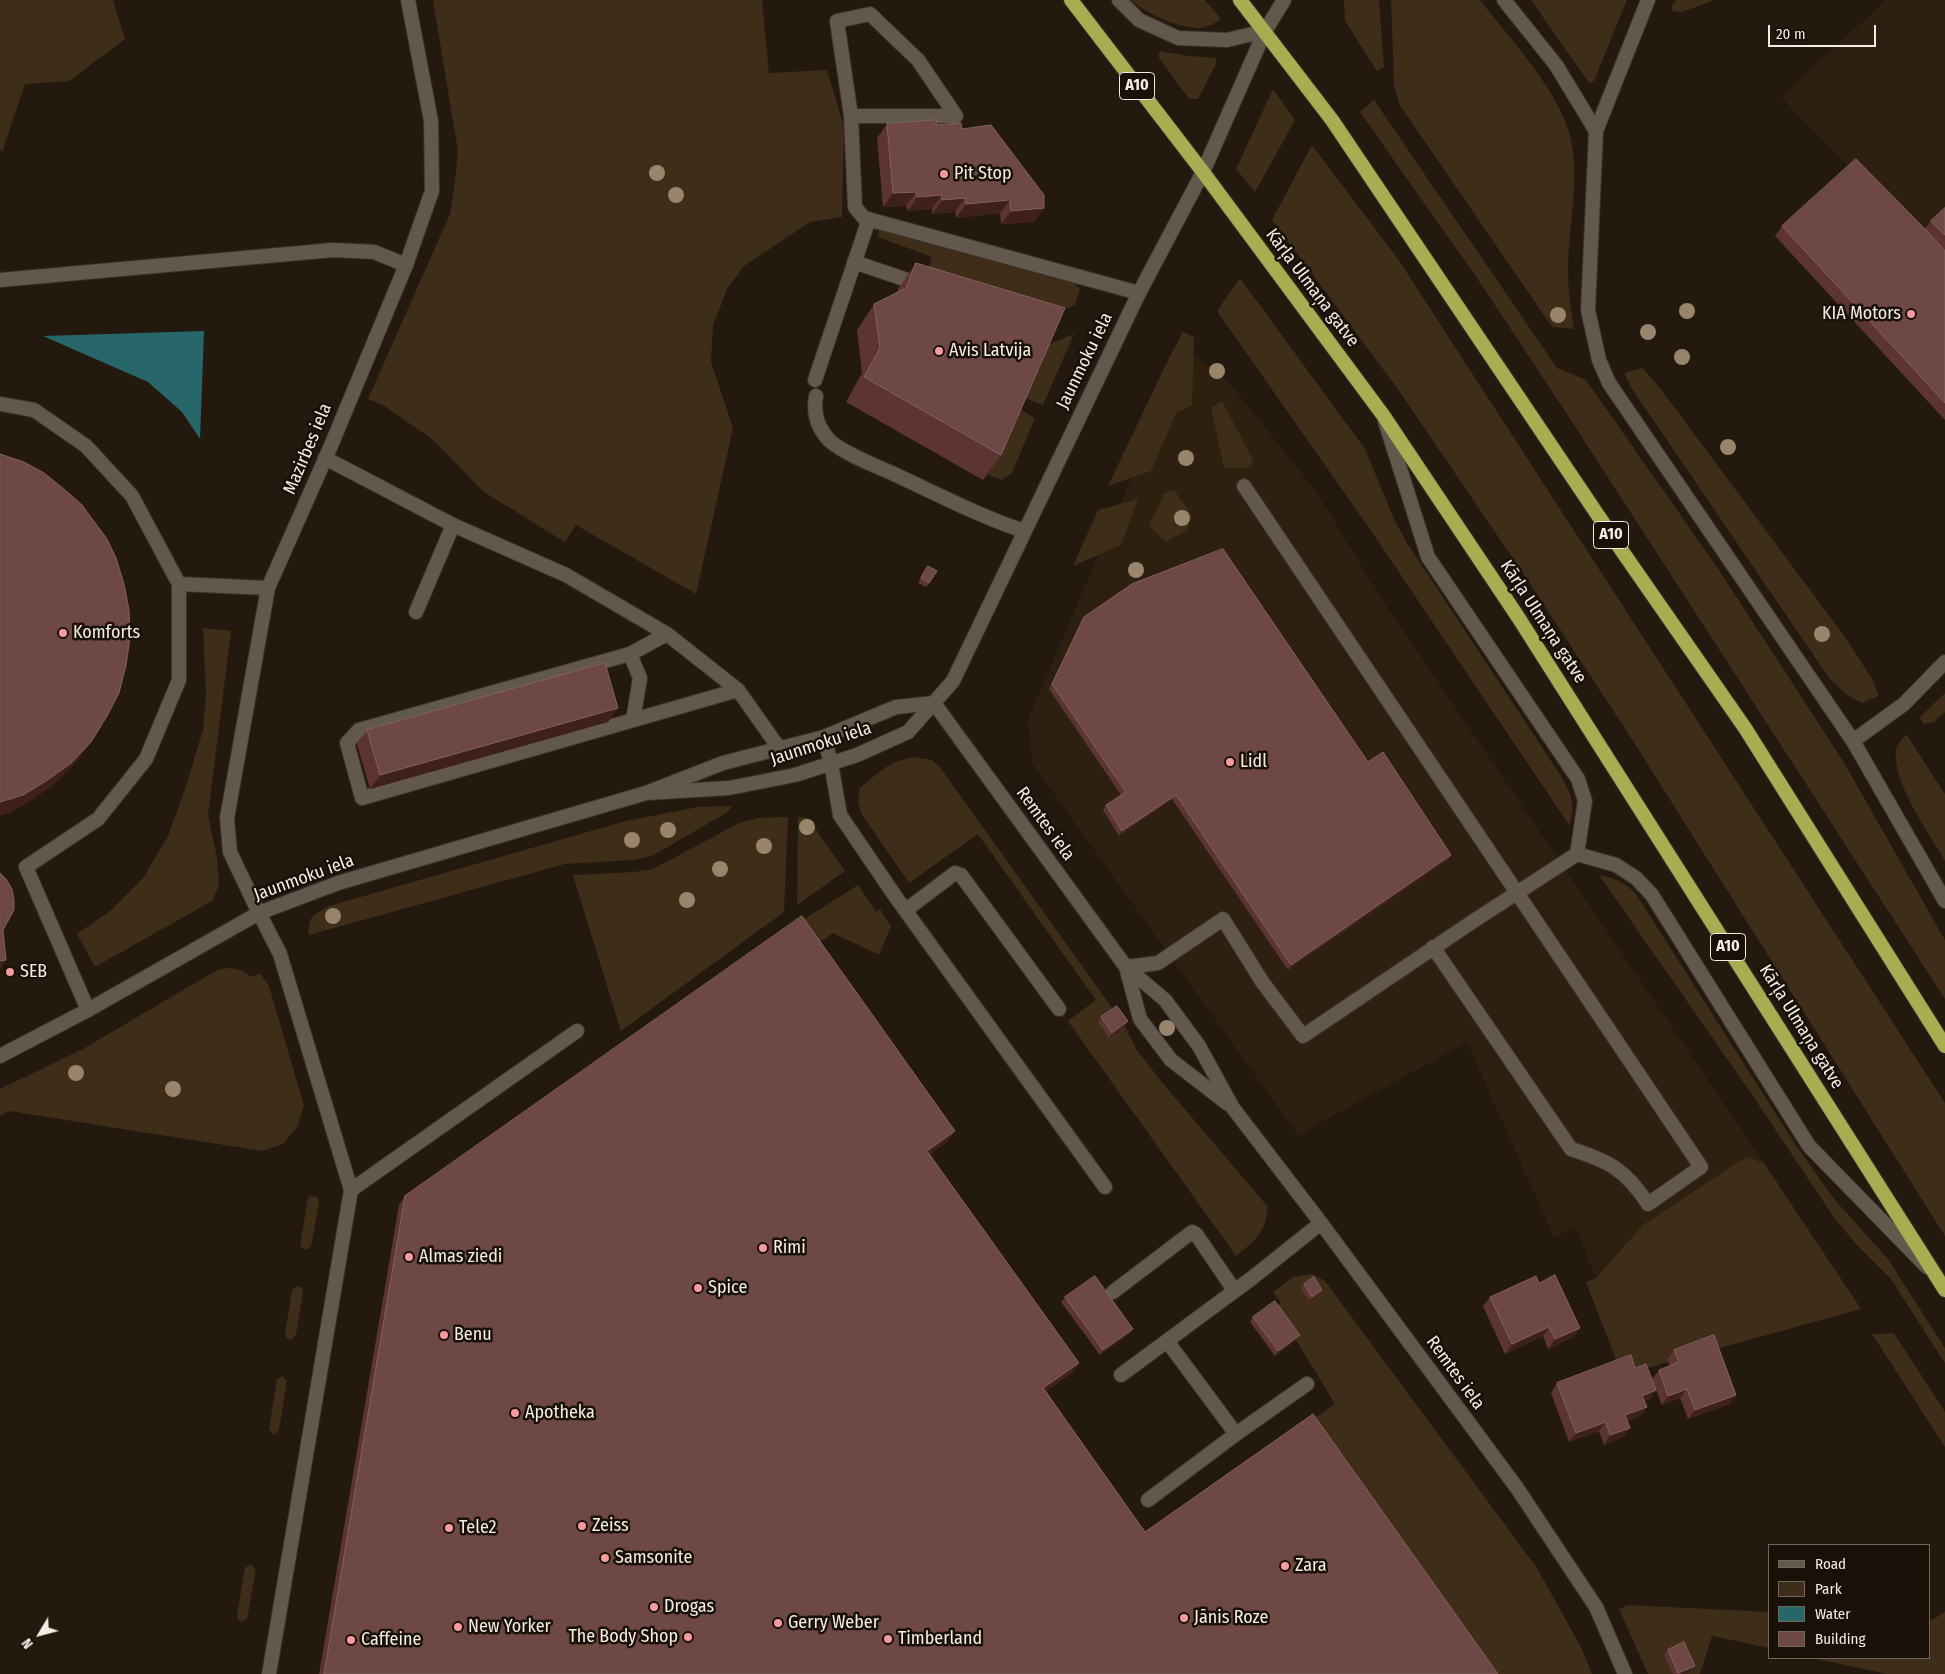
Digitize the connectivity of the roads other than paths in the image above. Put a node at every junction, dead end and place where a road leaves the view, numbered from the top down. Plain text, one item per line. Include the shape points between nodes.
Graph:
1 (408, 0) edge
2 (1071, 0) edge
3 (1119, 0) edge
4 (1240, 0) edge
5 (1284, 0) edge
6 (1504, 0) edge
7 (1648, 0) edge
8 (1266, 31) junction
9 (851, 116) junction
10 (1596, 131) junction
11 (1203, 172) junction
12 (868, 219) junction
13 (854, 262) junction
14 (406, 265) junction
15 (0, 280) edge
16 (935, 290) edge
17 (1139, 294) junction
18 (815, 380) dead end
19 (816, 396) dead end
20 (0, 404) edge
21 (1383, 415) junction
22 (325, 458) junction
23 (1244, 486) dead end
24 (453, 525) junction
25 (1024, 531) junction
26 (179, 584) junction
27 (268, 588) junction
28 (416, 612) dead end
29 (667, 634) junction
30 (630, 654) junction
31 (1945, 662) edge
32 (738, 690) junction
33 (934, 703) junction
34 (633, 720) junction
35 (824, 738) junction
36 (1853, 741) junction
37 (778, 748) junction
38 (831, 763) junction
39 (646, 793) junction
40 (1577, 854) junction
41 (1518, 893) junction
42 (1945, 901) edge
43 (906, 910) junction
44 (259, 913) junction
45 (1433, 947) junction
46 (1126, 967) junction
47 (88, 1010) junction
48 (1058, 1010) dead end
49 (577, 1031) dead end
50 (1945, 1046) edge
51 (0, 1056) edge
52 (1233, 1108) junction
53 (1105, 1187) dead end
54 (351, 1190) junction
55 (1322, 1222) junction
56 (1937, 1278) junction
57 (1234, 1290) junction
58 (1945, 1290) edge
59 (1113, 1292) dead end
60 (1167, 1341) junction
61 (1121, 1374) dead end
62 (1307, 1384) dead end
63 (1236, 1434) junction
64 (1148, 1500) dead end
65 (269, 1674) edge
66 (1625, 1674) edge

1 - 14 street, Mazirbes iela via 431,121 432,191
2 - 11 highway, Kārļa Ulmaņa gatve / A10
3 - 8 street via 1139,20 1178,38 1227,40
4 - 8 highway, A10
5 - 8 street, Jaunmoku iela
6 - 10 street via 1556,65
7 - 10 street
8 - 11 street, Jaunmoku iela
8 - 50 highway, A10 via 1332,120 1745,728
9 - 9 street via 837,21 870,14 918,60 956,116
9 - 12 street via 856,207
10 - 36 street via 1588,310 1598,360 1609,383
11 - 17 street, Jaunmoku iela
11 - 21 highway, Kārļa Ulmaņa gatve / A10
12 - 13 street
12 - 17 street
13 - 16 street
13 - 18 street
14 - 15 street via 374,252 333,250
14 - 22 street, Mazirbes iela
17 - 25 street, Jaunmoku iela
19 - 25 street via 814,409 818,423 830,440 854,456 991,520
20 - 26 street via 34,410 86,446 132,496
21 - 40 street via 1428,557 1578,779 1585,801
21 - 56 highway, Kārļa Ulmaņa gatve / A10 via 1518,616
22 - 24 street
22 - 27 street, Mazirbes iela
23 - 41 street
24 - 28 street
24 - 29 street via 566,575
25 - 33 street, Jaunmoku iela via 953,681
26 - 27 street
26 - 47 street via 179,680 146,759 98,819 26,867
27 - 44 street, Mazirbes iela via 227,818 230,852
29 - 30 street
29 - 32 street
30 - 34 street via 640,678
30 - 34 street via 359,730 347,743 362,798
31 - 36 street via 1904,704
32 - 34 street
32 - 37 street
33 - 35 street, Jaunmoku iela via 896,707
33 - 38 street, Jaunmoku iela via 908,732
33 - 46 street, Remtes iela
35 - 37 street, Jaunmoku iela
35 - 38 street
36 - 42 street
37 - 39 street, Jaunmoku iela via 723,763
38 - 39 street, Jaunmoku iela via 795,775 729,788
38 - 43 street via 840,815
39 - 44 street, Jaunmoku iela via 338,883
40 - 41 street
40 - 56 street via 1616,865 1636,878 1652,895 1808,1146
41 - 45 street
41 - 45 street via 1701,1167 1648,1204 1623,1172 1571,1149
43 - 48 street via 955,873 961,875
43 - 53 street
44 - 47 street, Jaunmoku iela
44 - 54 street, Mazirbes iela via 280,954
45 - 46 street via 1303,1036 1263,983 1223,919 1158,963
46 - 52 street, Remtes iela via 1165,1000 1199,1046
46 - 52 street, Remtes iela via 1140,1019 1171,1060
47 - 51 street, Jaunmoku iela
49 - 54 street
52 - 55 street, Remtes iela
54 - 65 street
55 - 57 street
55 - 66 street, Remtes iela via 1517,1488 1596,1607
56 - 58 highway, Kārļa Ulmaņa gatve / A10
57 - 59 street via 1192,1232
57 - 60 street
60 - 61 street
60 - 63 street
62 - 63 street
63 - 64 street

